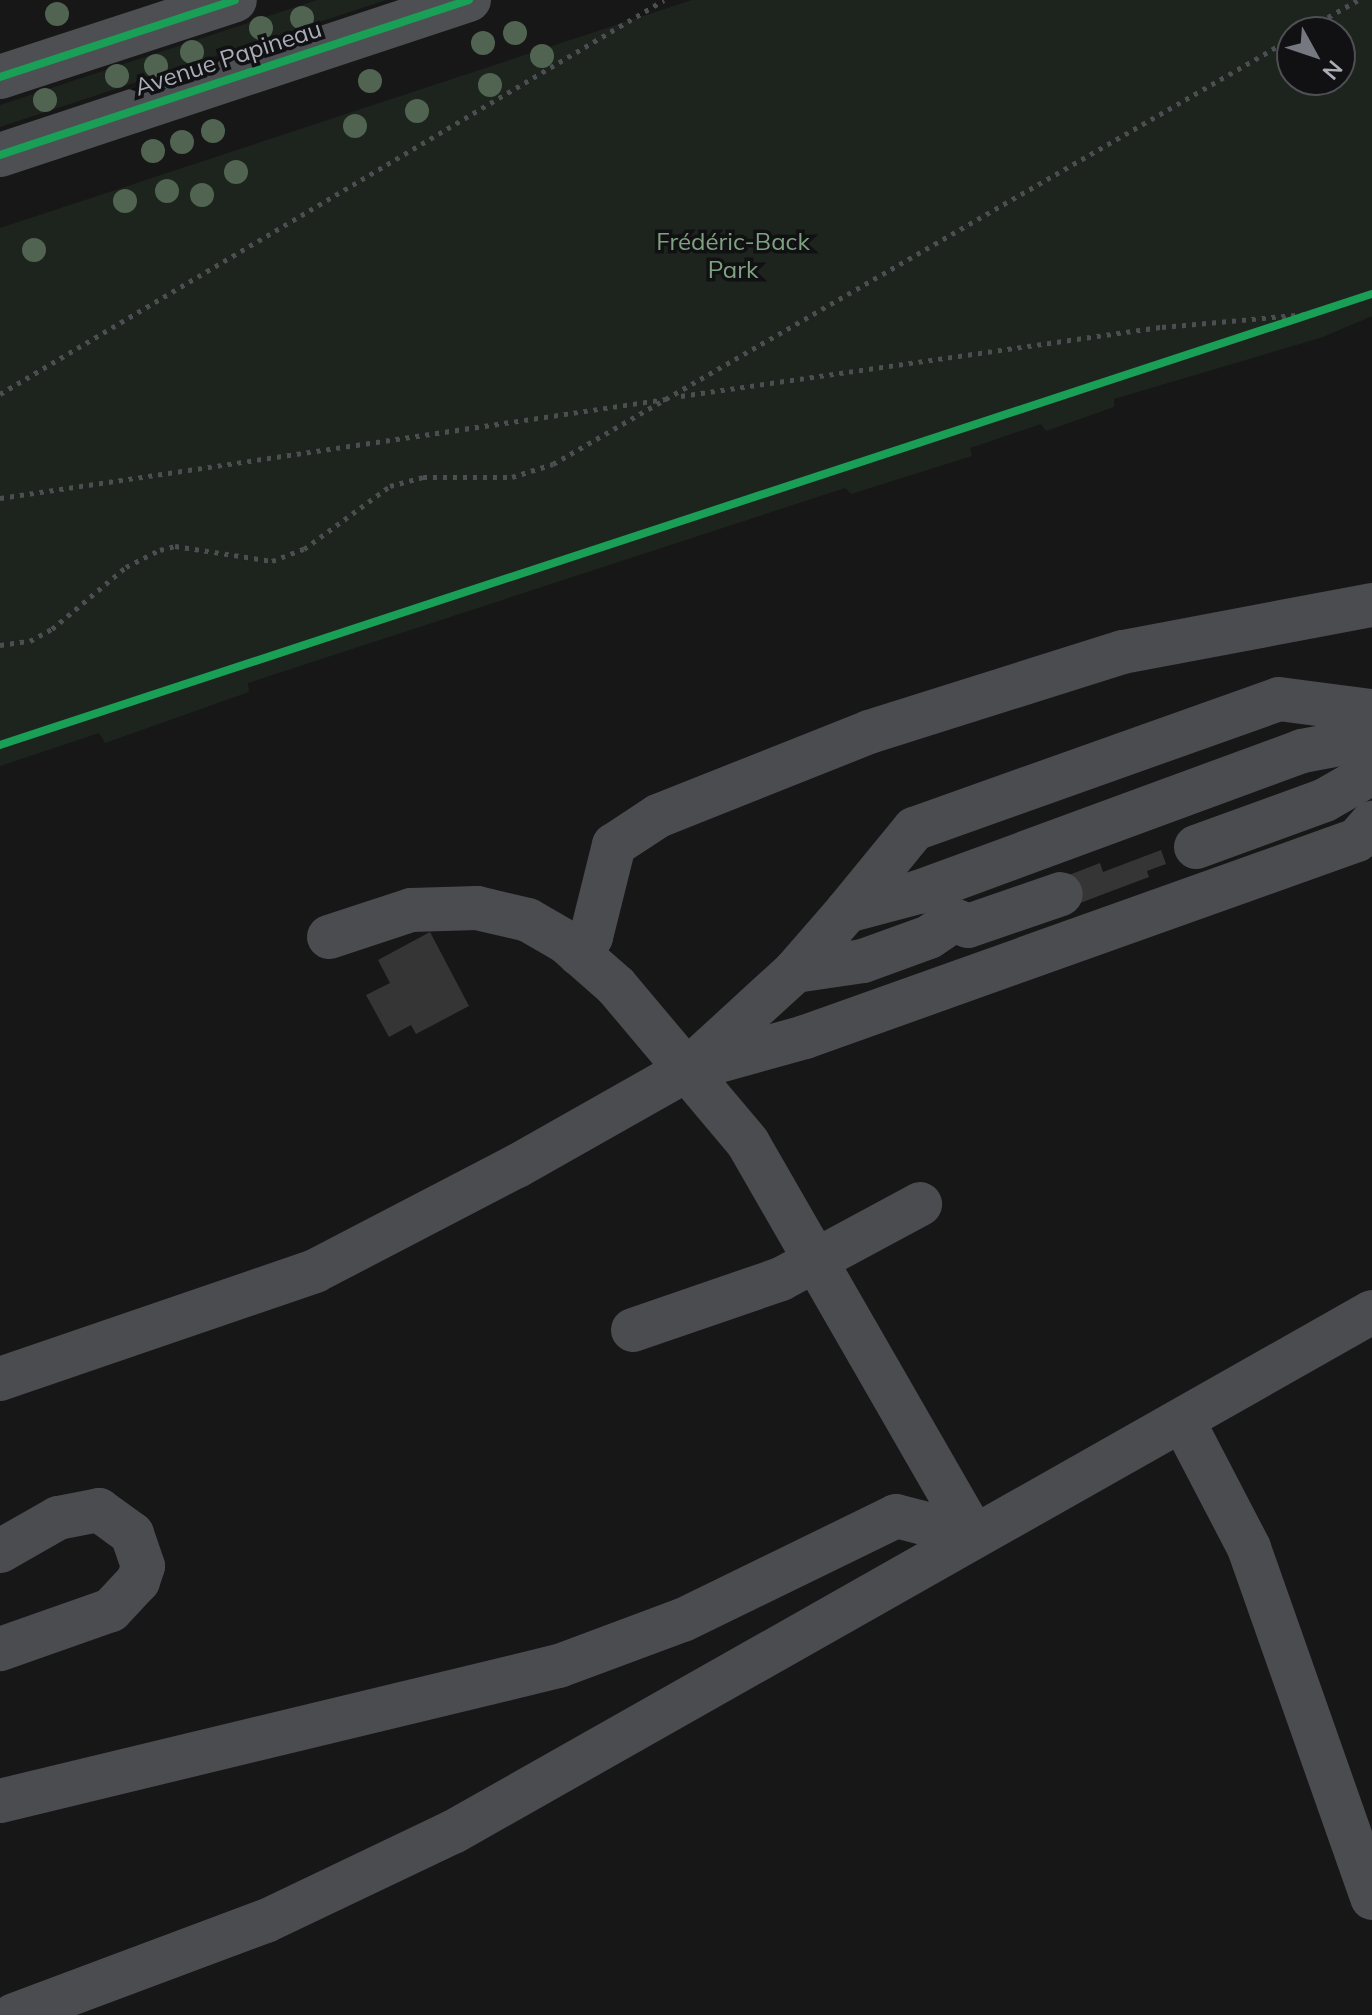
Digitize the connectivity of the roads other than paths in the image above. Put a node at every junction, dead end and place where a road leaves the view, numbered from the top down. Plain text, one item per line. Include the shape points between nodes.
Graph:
1 (235, 0) edge
2 (469, 0) edge
3 (0, 77) edge
4 (0, 155) edge
5 (1372, 605) edge
6 (1372, 711) edge
7 (1372, 738) edge
8 (1372, 773) edge
9 (1372, 823) edge
10 (1196, 847) dead end
11 (1061, 894) dead end
12 (847, 911) junction
13 (329, 937) dead end
14 (579, 954) junction
15 (795, 971) junction
16 (687, 1070) junction
17 (920, 1204) dead end
18 (819, 1262) junction
19 (1372, 1312) edge
20 (633, 1330) dead end
21 (0, 1379) edge
22 (1183, 1421) junction
23 (974, 1536) junction
24 (0, 1551) edge
25 (0, 1649) edge
26 (0, 1801) edge
27 (1372, 1898) edge
28 (14, 2015) edge

1 - 3 main road
2 - 4 main road, Avenue Papineau
5 - 14 lane via 1123,652 869,732 658,816 614,845 591,937
6 - 12 lane via 1279,699 914,829
7 - 12 lane via 1302,751 919,892
8 - 10 lane via 1325,800
9 - 16 lane via 1357,840 805,1037
11 - 15 lane via 968,926 954,920 929,937 863,961
12 - 15 lane
13 - 14 lane via 411,910 477,908 528,920
14 - 16 lane via 616,986
15 - 16 lane
16 - 18 lane via 748,1143
16 - 21 lane via 315,1271
17 - 18 lane
18 - 20 lane
18 - 23 lane
19 - 22 lane
22 - 23 lane
22 - 27 lane via 1249,1548
23 - 26 lane via 915,1518 879,1521 683,1620 559,1666
23 - 28 lane via 453,1832 266,1921
24 - 25 lane via 58,1518 99,1510 132,1534 143,1566 126,1597 101,1616

